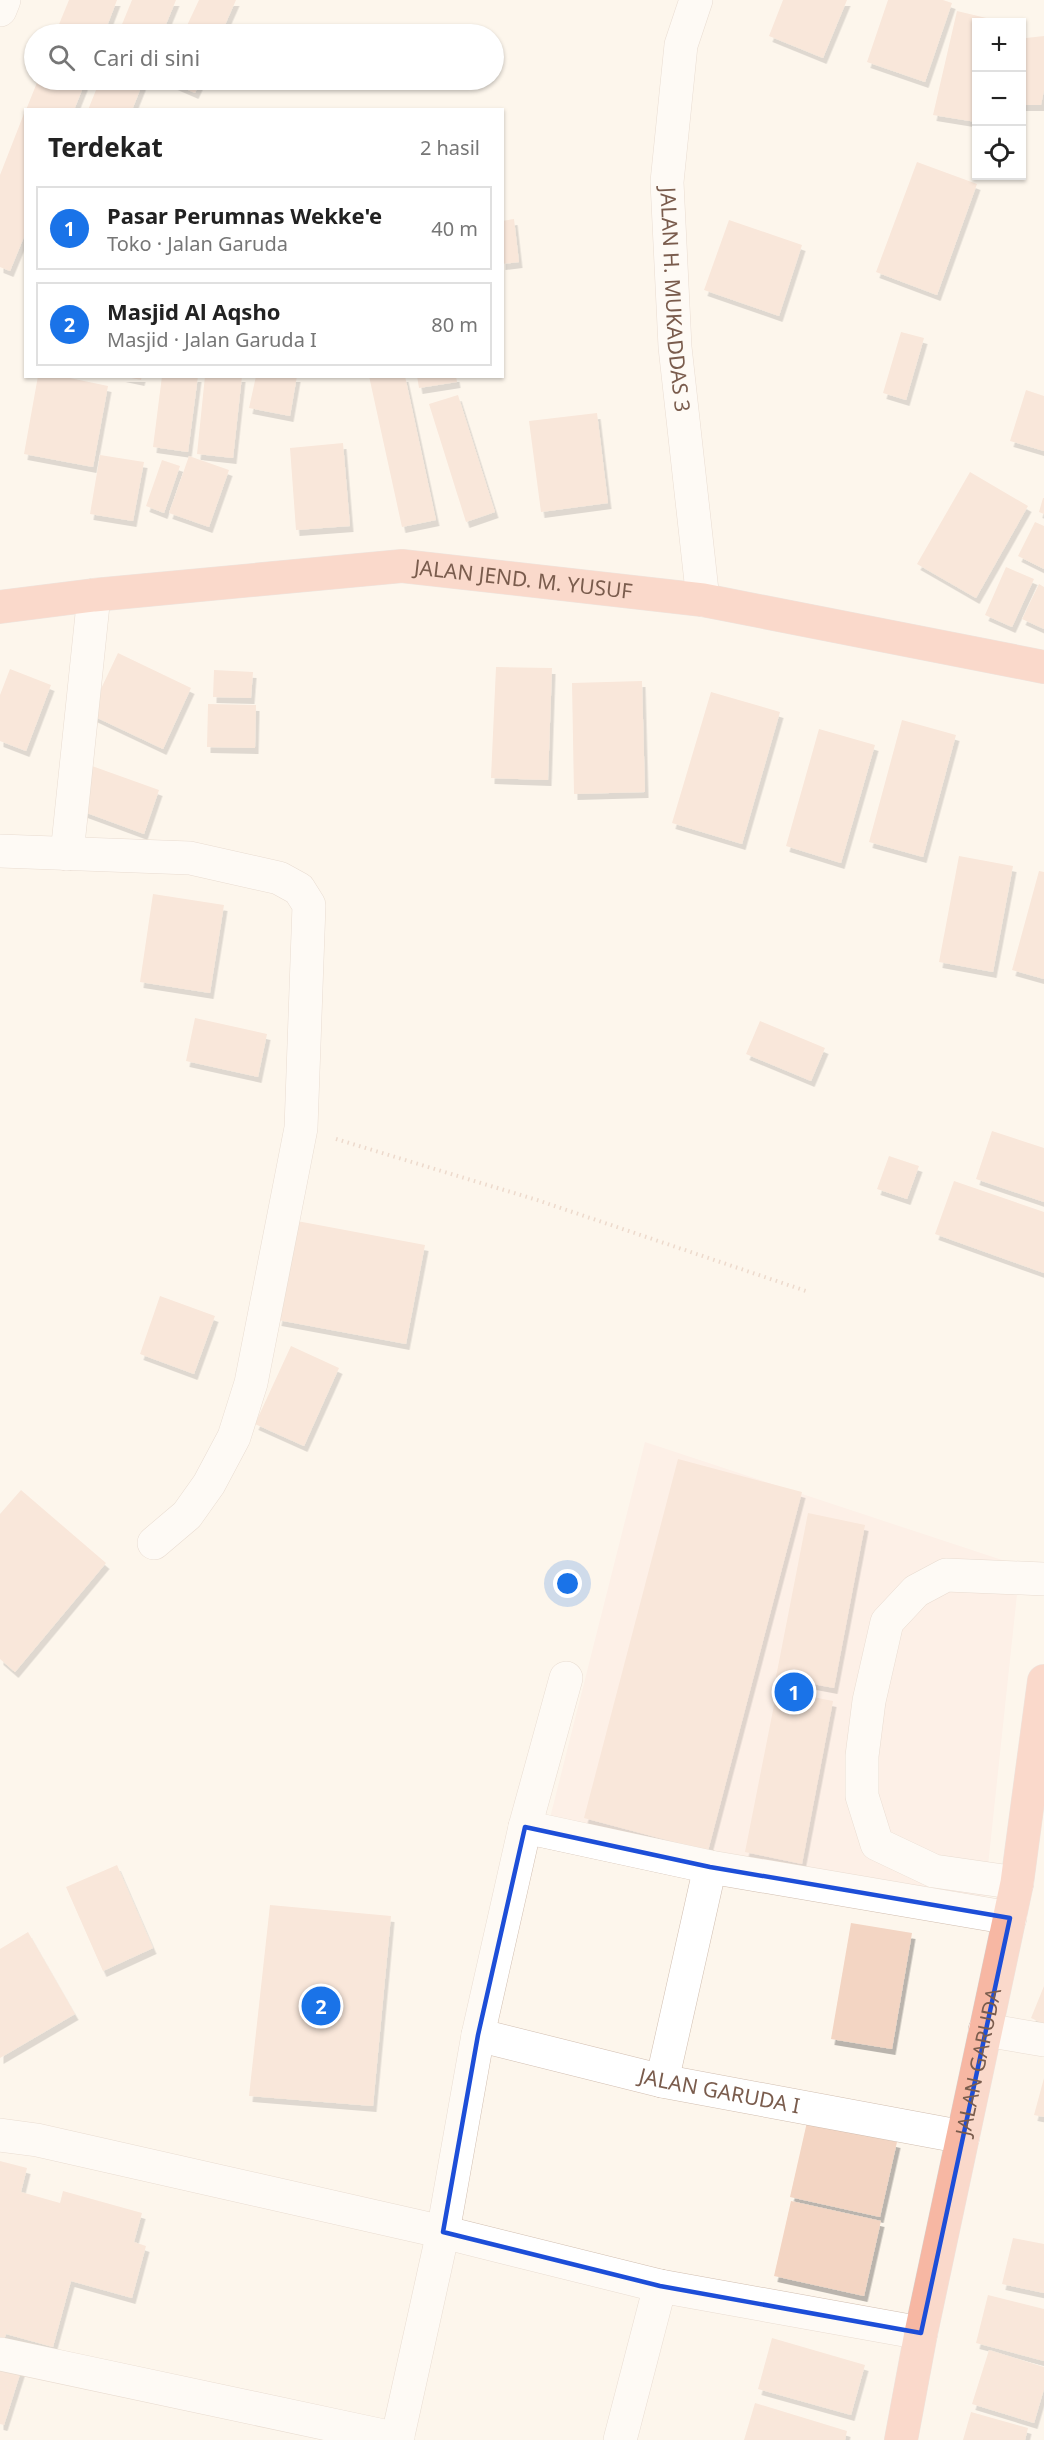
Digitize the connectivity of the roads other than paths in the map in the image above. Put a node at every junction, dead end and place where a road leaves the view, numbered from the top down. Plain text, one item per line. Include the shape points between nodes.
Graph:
1 (4, 0) edge
2 (696, 0) edge
3 (0, 10) edge
4 (94, 595) junction
5 (703, 600) junction
6 (0, 608) edge
7 (1040, 671) edge
8 (0, 851) edge
9 (67, 854) junction
10 (154, 1544) dead end
11 (1044, 1580) edge
12 (566, 1678) dead end
13 (1044, 1682) edge
14 (525, 1827) junction
15 (710, 1867) junction
16 (1017, 1883) junction
17 (1010, 1918) junction
18 (985, 2030) junction
19 (478, 2035) junction
20 (1044, 2040) edge
21 (662, 2081) junction
22 (0, 2135) edge
23 (963, 2137) junction
24 (442, 2232) junction
25 (660, 2286) junction
26 (921, 2333) junction
27 (0, 2354) edge
28 (397, 2439) edge
29 (620, 2440) edge
30 (901, 2440) edge

1 - 3 street
2 - 5 street, JALAN H. MUKADDAS 3 via 681,45 667,182 675,347
4 - 5 highway, JALAN JEND. M. YUSUF via 402,566
4 - 6 highway, JALAN JEND. M. YUSUF
4 - 9 street
5 - 7 highway, JALAN JEND. M. YUSUF
8 - 9 street
9 - 10 street via 190,858 279,878 299,889 309,905 301,1128 251,1383 234,1437 209,1484 188,1515
11 - 16 street via 946,1575 916,1591 887,1622 869,1701 862,1756 862,1796 877,1844 934,1870
12 - 14 street
13 - 16 highway, JALAN GARUDA
14 - 15 street
14 - 19 street
15 - 17 street
15 - 21 street
16 - 17 highway, JALAN GARUDA
17 - 18 highway, JALAN GARUDA
18 - 20 street
18 - 23 highway, JALAN GARUDA
19 - 21 street, JALAN GARUDA I
19 - 24 street
21 - 23 street, JALAN GARUDA I
22 - 24 street
23 - 26 highway, JALAN GARUDA
24 - 25 street
24 - 28 street
25 - 26 street
25 - 29 street
26 - 30 highway, JALAN GARUDA
27 - 28 street

